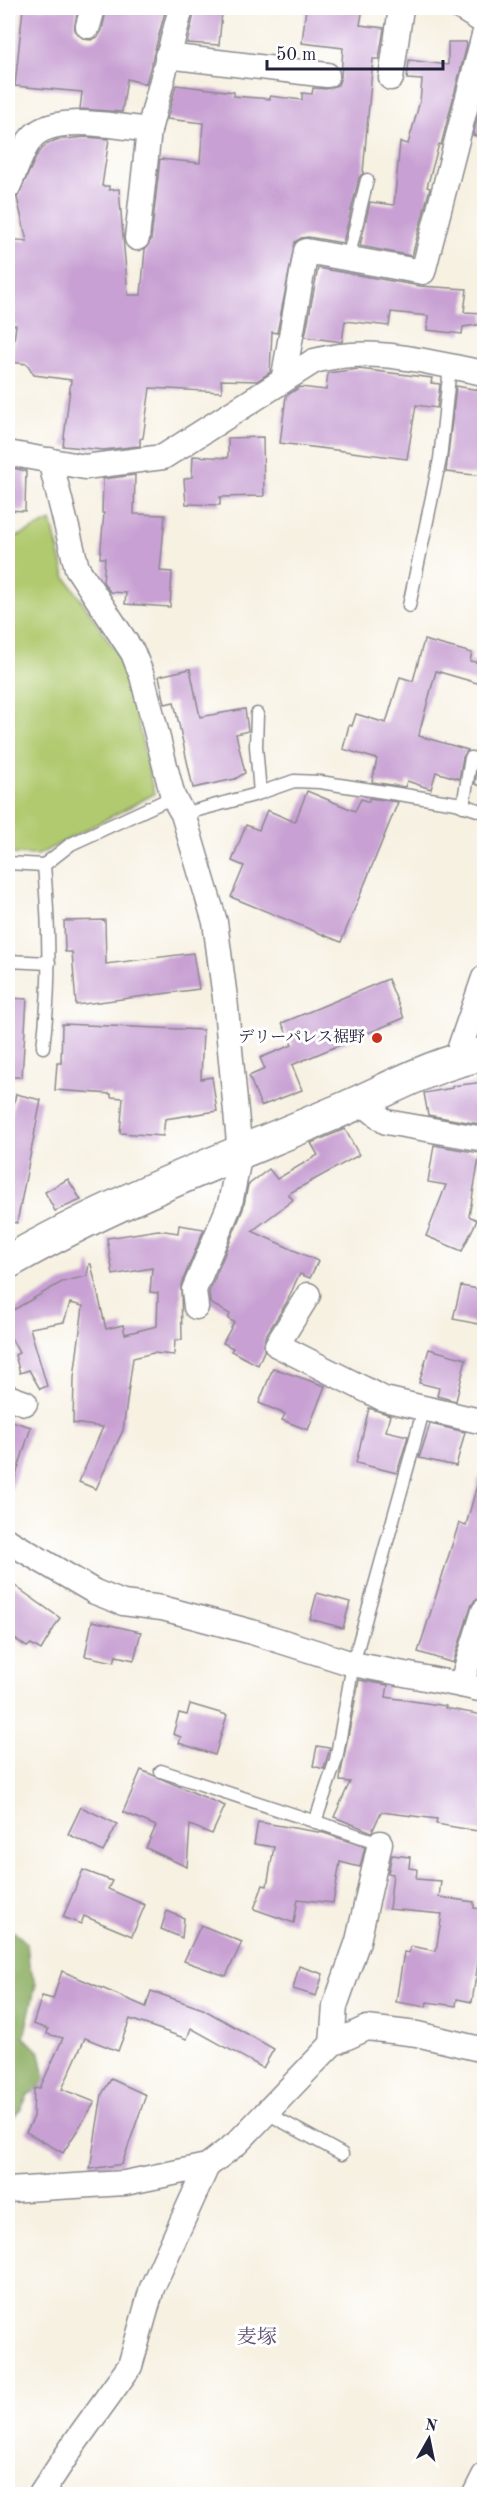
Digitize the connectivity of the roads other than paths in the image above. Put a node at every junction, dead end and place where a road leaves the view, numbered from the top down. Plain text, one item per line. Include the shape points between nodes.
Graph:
1 (181, 8) edge
2 (401, 8) edge
3 (460, 8) edge
4 (484, 22) edge
5 (484, 36) edge
6 (167, 56) junction
7 (327, 75) dead end
8 (392, 78) dead end
9 (149, 130) junction
10 (367, 180) dead end
11 (8, 187) edge
12 (137, 238) dead end
13 (348, 259) junction
14 (450, 366) junction
15 (484, 373) edge
16 (283, 381) junction
17 (8, 453) edge
18 (50, 460) junction
19 (409, 606) dead end
20 (257, 714) dead end
21 (471, 758) dead end
22 (260, 793) junction
23 (178, 805) junction
24 (463, 806) junction
25 (484, 812) edge
26 (8, 863) edge
27 (44, 865) junction
28 (8, 962) edge
29 (49, 963) junction
30 (484, 978) edge
31 (43, 1047) dead end
32 (470, 1056) edge
33 (361, 1102) junction
34 (484, 1139) edge
35 (240, 1153) junction
36 (8, 1262) edge
37 (308, 1295) dead end
38 (196, 1307) dead end
39 (424, 1408) junction
40 (484, 1422) edge
41 (8, 1541) edge
42 (484, 1611) edge
43 (353, 1664) junction
44 (461, 1684) junction
45 (484, 1689) edge
46 (161, 1771) dead end
47 (315, 1822) junction
48 (380, 1843) joint
49 (332, 2044) junction
50 (484, 2050) edge
51 (267, 2113) junction
52 (342, 2154) dead end
53 (207, 2166) junction
54 (8, 2190) edge
55 (484, 2476) edge
56 (41, 2494) edge
57 (475, 2494) edge

1 - 6 street
2 - 8 street
3 - 4 street
5 - 13 street via 423,273
6 - 7 street
6 - 9 street
9 - 11 street via 67,123 40,130 30,140
9 - 12 street
10 - 13 lane
13 - 16 street via 306,251
14 - 15 street
14 - 16 street via 379,353 335,355 314,361
14 - 19 lane via 440,459
16 - 18 street via 163,457 85,467
17 - 18 street
18 - 23 street via 77,568 133,653
20 - 22 lane
21 - 24 lane
22 - 23 lane
22 - 24 lane via 294,781 320,782
23 - 27 lane via 70,844
23 - 35 street via 214,922
24 - 25 lane
26 - 27 lane
27 - 29 lane
28 - 29 lane
29 - 31 lane
30 - 32 street
32 - 33 street via 428,1069
33 - 34 street via 386,1122
33 - 35 street
35 - 36 street via 61,1231
35 - 38 street via 230,1204 194,1290
37 - 39 street via 277,1345 384,1399
39 - 40 street
39 - 43 lane
41 - 43 street via 94,1592 123,1603 162,1608
42 - 44 street
43 - 44 street
43 - 47 lane via 336,1760
44 - 45 street
46 - 47 lane
47 - 48 lane
48 - 49 street via 358,1941 335,2006
49 - 50 street via 367,2028 417,2034
49 - 51 street
51 - 52 lane
51 - 53 street
53 - 54 street via 125,2183
53 - 56 street via 152,2288 130,2366
55 - 57 street

